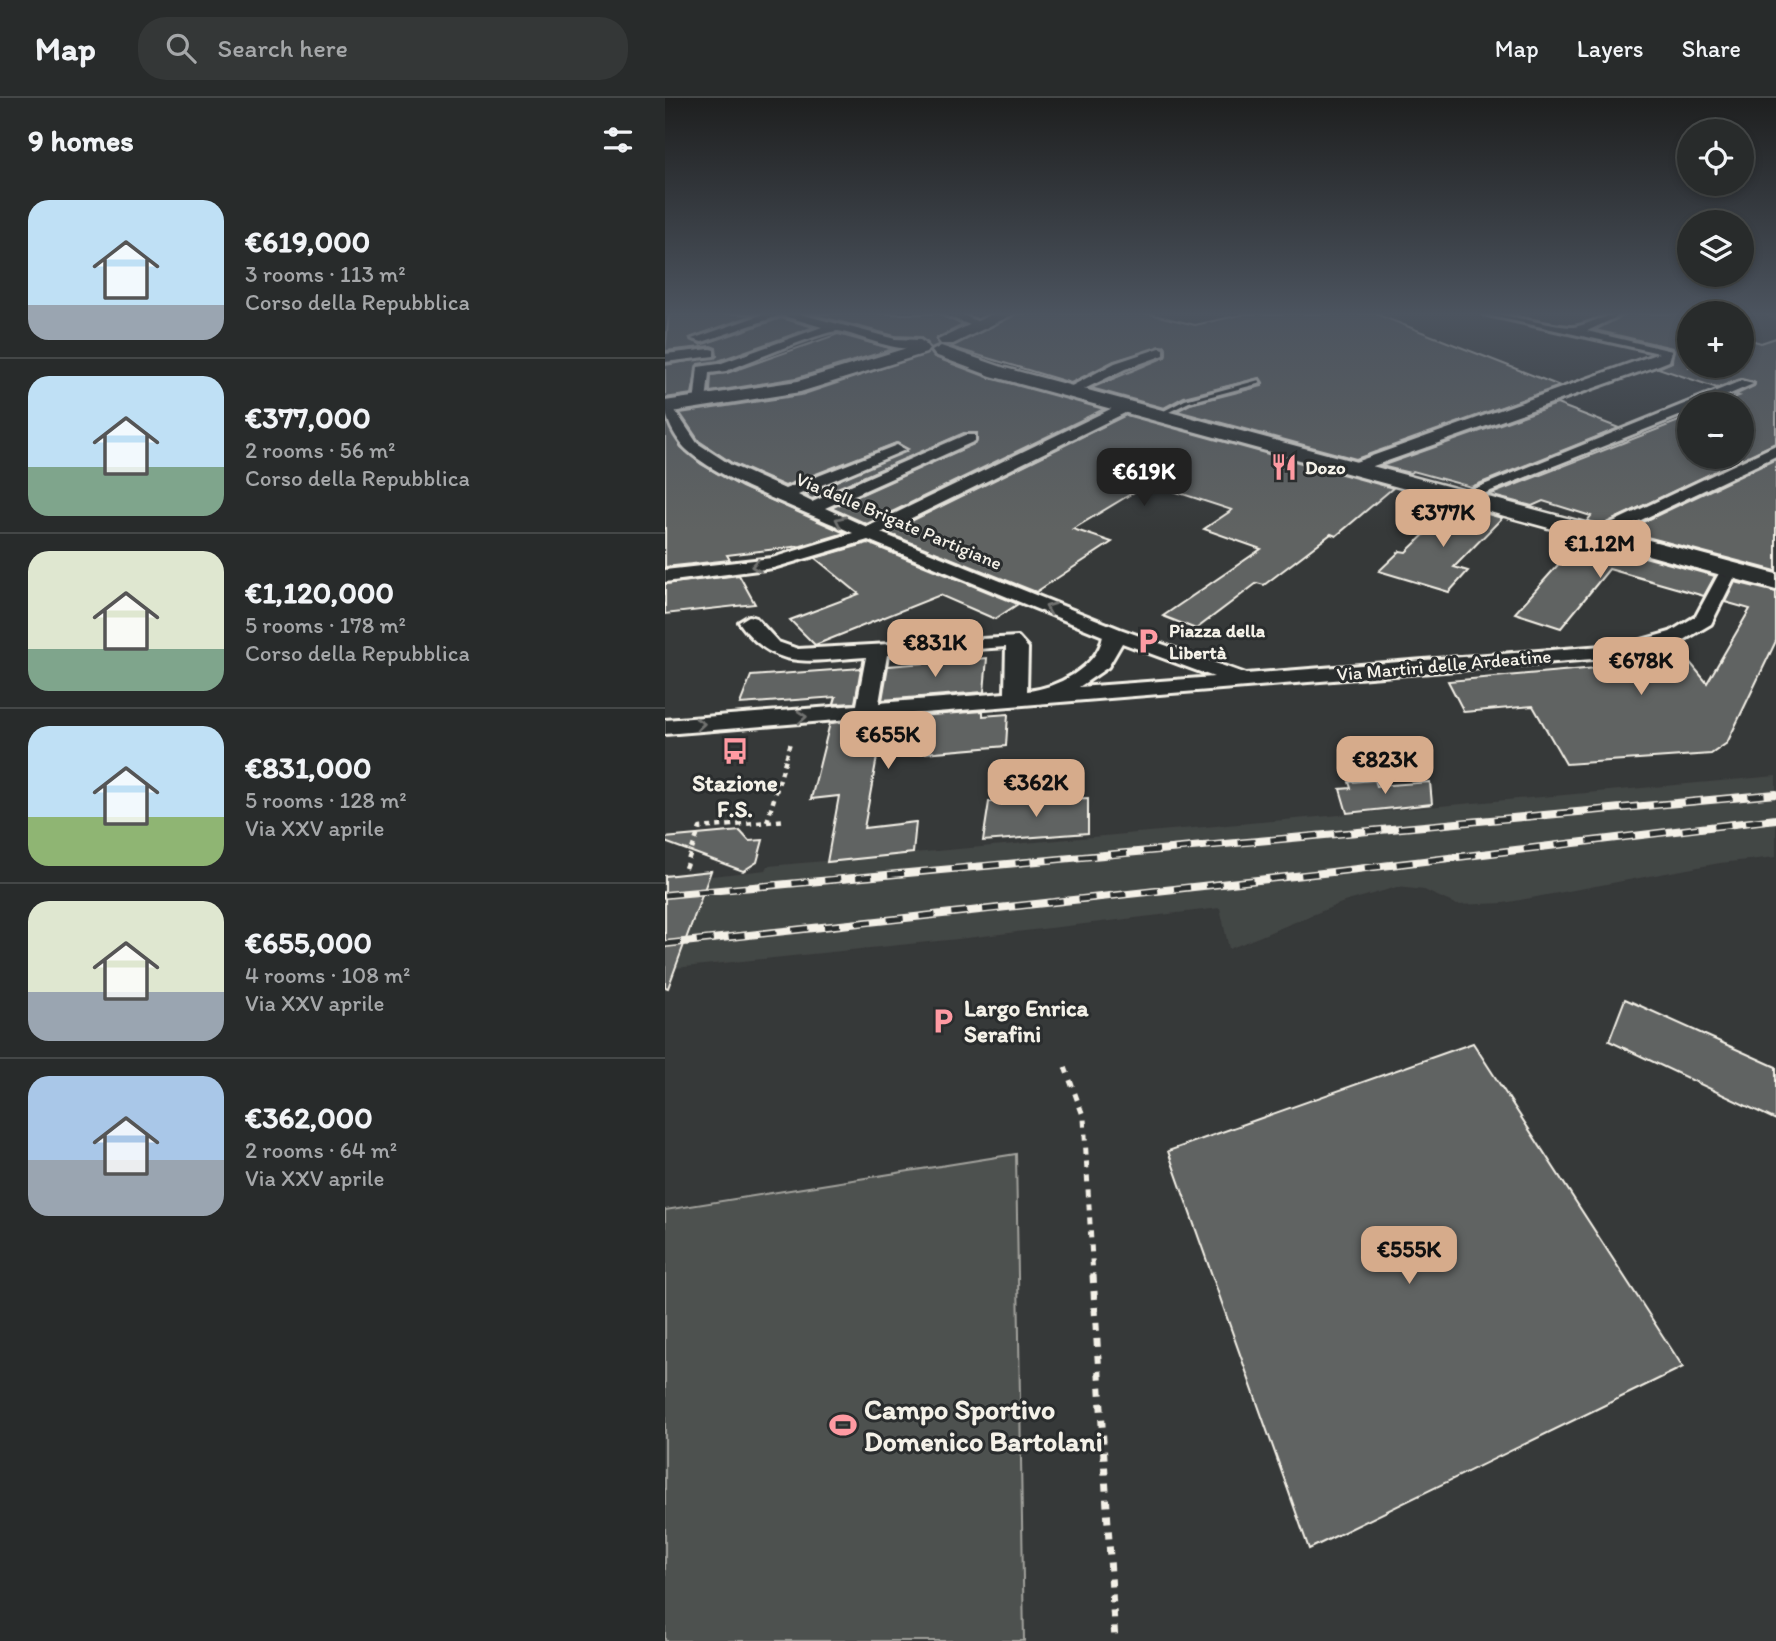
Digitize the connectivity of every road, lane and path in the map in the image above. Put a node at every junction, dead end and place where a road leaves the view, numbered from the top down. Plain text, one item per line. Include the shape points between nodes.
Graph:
1 (701, 386) edge
2 (793, 386) edge
3 (1050, 386) edge
4 (1079, 386) edge
5 (1244, 386) edge
6 (1587, 386) edge
7 (1069, 391) junction
8 (699, 402) junction
9 (1128, 406) junction
10 (665, 407) edge
11 (1677, 412) edge
12 (1159, 415) junction
13 (971, 438) dead end
14 (897, 450) dead end
15 (1776, 450) edge
16 (1353, 468) junction
17 (785, 495) junction
18 (1462, 497) junction
19 (811, 508) junction
20 (869, 534) junction
21 (1597, 534) junction
22 (1729, 570) junction
23 (665, 576) edge
24 (1776, 583) edge
25 (749, 622) dead end
26 (1113, 633) junction
27 (878, 650) junction
28 (1247, 681) junction
29 (1040, 698) junction
30 (1016, 700) junction
31 (867, 711) junction
32 (799, 717) junction
33 (665, 727) edge
34 (786, 821) dead end
35 (767, 822) junction
36 (685, 868) dead end
37 (1065, 1067) dead end
38 (1115, 1641) edge

1 - 8 street
2 - 8 street
3 - 7 street
4 - 7 street
5 - 12 lane via 1187,401
6 - 16 street
7 - 9 street
8 - 10 street
9 - 12 street
9 - 20 street
10 - 17 street, Via delle Brigate Partigiane via 703,456
11 - 18 street
12 - 16 street
13 - 19 street
14 - 17 street
15 - 21 street
16 - 18 street
17 - 19 street, Via delle Brigate Partigiane
18 - 21 street
20 -> 19 street, Via delle Brigate Partigiane
20 -> 23 street via 785,560
26 -> 20 street, Via delle Brigate Partigiane
21 - 22 street
22 - 24 street
22 - 28 street, Via Martiri delle Ardeatine via 1703,620 1677,636 1640,648
25 - 27 street via 771,646 789,654
26 - 28 street
26 - 29 street via 1112,648 1102,661
27 - 30 street via 1011,640 1018,648
27 - 31 street
28 - 29 street
29 - 30 street
30 - 31 street
32 -> 31 street
33 -> 32 street
32 - 35 path
34 - 35 path
35 - 36 path via 700,828
37 - 38 path via 1084,1118

